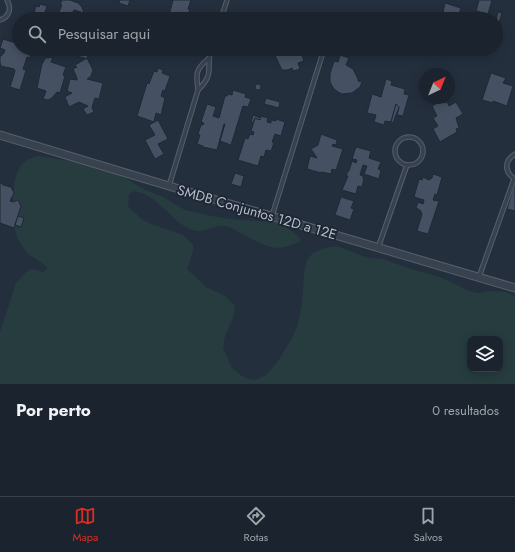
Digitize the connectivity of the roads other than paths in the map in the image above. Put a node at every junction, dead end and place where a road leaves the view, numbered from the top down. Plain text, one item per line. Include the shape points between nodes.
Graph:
1 (8, 0) edge
2 (227, 0) edge
3 (223, 12) edge
4 (0, 20) edge
5 (209, 56) edge
6 (322, 56) edge
7 (208, 59) junction
8 (198, 90) junction
9 (0, 135) edge
10 (515, 154) edge
11 (407, 165) junction
12 (515, 179) edge
13 (169, 186) junction
14 (272, 216) junction
15 (378, 248) junction
16 (479, 277) junction
17 (515, 288) edge

1 - 4 lane via 10,10 6,18
2 - 3 lane
5 - 7 lane
6 - 14 lane
7 - 8 lane via 209,77
7 - 8 lane via 197,71
8 - 13 lane
9 - 13 street, SMDB Conjuntos 12D a 12E
10 - 12 lane via 507,164 508,172
11 - 11 lane via 419,161 423,154 419,142 412,138 400,141 396,148 400,161
11 - 15 lane
12 - 16 lane
13 - 14 street, SMDB Conjuntos 12D a 12E
14 - 15 street, SMDB Conjuntos 12D a 12E
15 - 16 street, SMDB Conjuntos 12D a 12E
16 - 17 street, SMDB Conjuntos 12D a 12E

